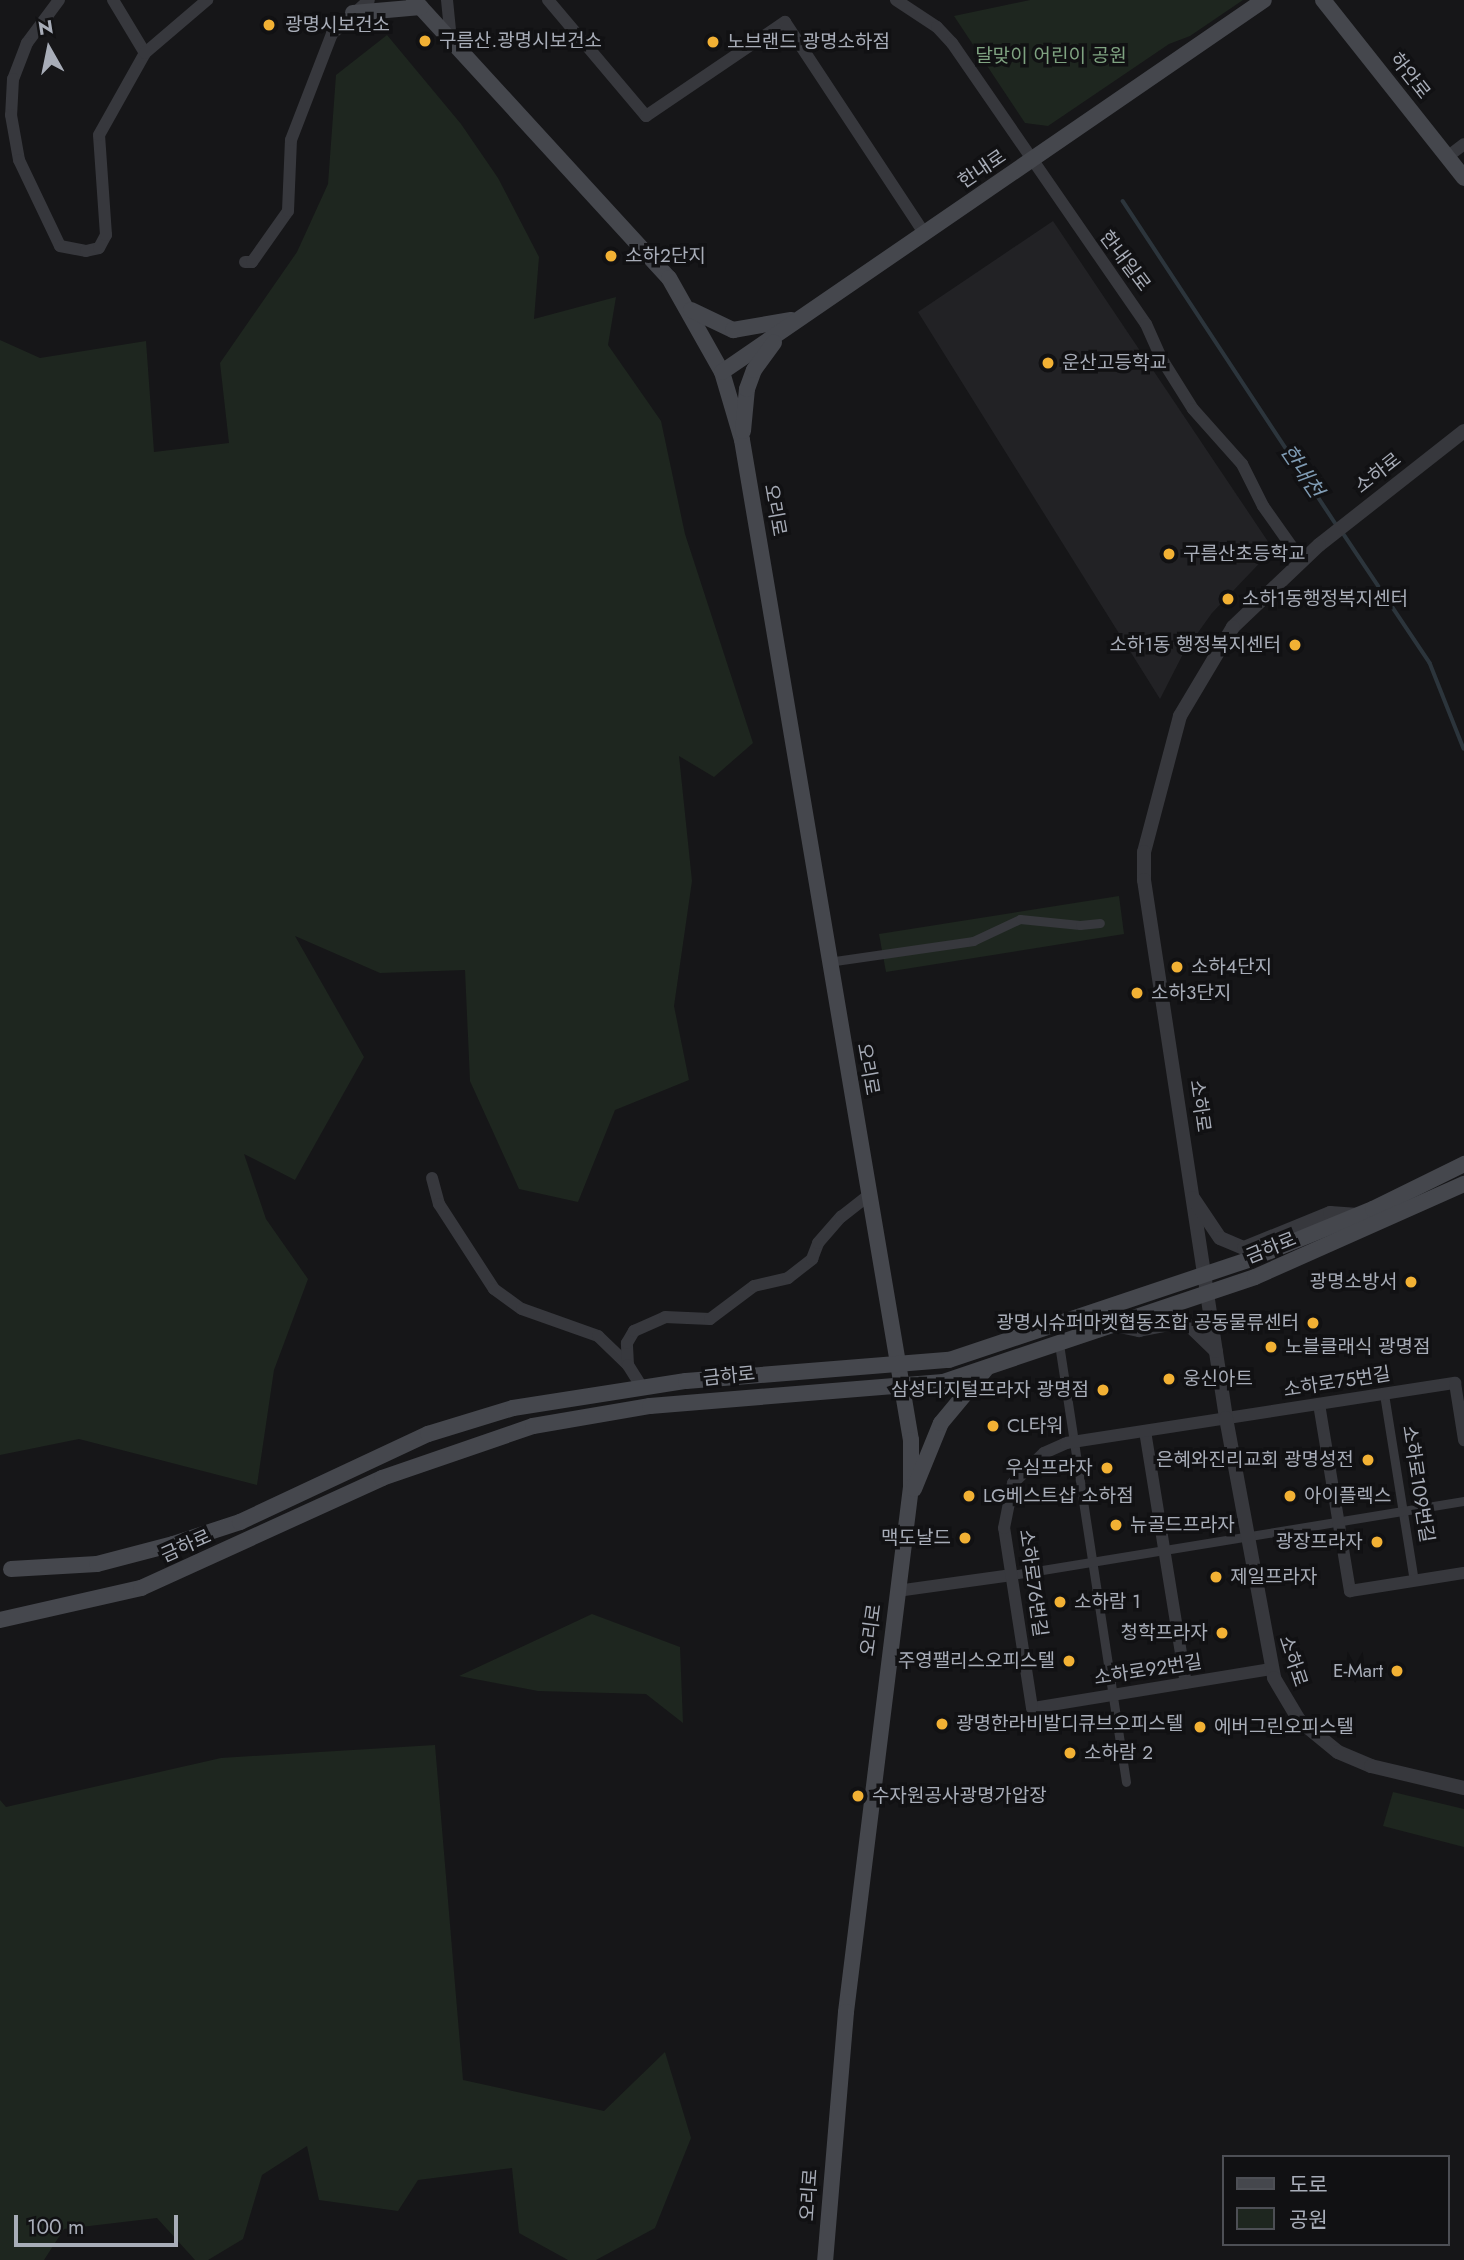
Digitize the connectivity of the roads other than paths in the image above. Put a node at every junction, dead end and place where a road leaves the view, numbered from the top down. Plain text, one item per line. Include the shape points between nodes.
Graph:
1 (59, 0) edge
2 (113, 0) edge
3 (207, 0) edge
4 (369, 0) edge
5 (447, 0) edge
6 (548, 0) edge
7 (896, 0) edge
8 (1264, 0) edge
9 (1323, 0) edge
10 (1333, 0) edge
11 (418, 4) edge
12 (353, 13) junction
13 (1346, 28) junction
14 (451, 40) junction
15 (145, 53) junction
16 (1464, 144) edge
17 (1447, 157) junction
18 (1033, 160) junction
19 (1464, 178) edge
20 (924, 233) junction
21 (245, 262) dead end
22 (691, 310) junction
23 (800, 318) junction
24 (722, 372) junction
25 (1464, 431) edge
26 (742, 440) junction
27 (1302, 561) junction
28 (1100, 923) dead end
29 (828, 962) junction
30 (1464, 1164) edge
31 (432, 1178) dead end
32 (1464, 1184) edge
33 (869, 1195) junction
34 (1194, 1198) junction
35 (1360, 1215) junction
36 (1205, 1276) junction
37 (1208, 1294) junction
38 (1115, 1325) junction
39 (1059, 1344) junction
40 (1216, 1351) junction
41 (902, 1364) junction
42 (628, 1365) junction
43 (987, 1367) junction
44 (1459, 1382) edge
45 (905, 1384) junction
46 (642, 1387) junction
47 (1384, 1394) junction
48 (1320, 1404) junction
49 (1226, 1418) junction
50 (1145, 1431) junction
51 (1464, 1440) edge
52 (1073, 1442) junction
53 (909, 1501) junction
54 (1464, 1502) edge
55 (1403, 1511) junction
56 (1339, 1522) junction
57 (1245, 1537) junction
58 (1164, 1550) junction
59 (1092, 1562) junction
60 (11, 1569) dead end
61 (1464, 1573) edge
62 (1012, 1575) junction
63 (1414, 1581) junction
64 (897, 1591) junction
65 (0, 1620) edge
66 (1271, 1669) junction
67 (1185, 1683) junction
68 (1112, 1695) junction
69 (1032, 1708) joint
70 (1126, 1782) dead end
71 (1460, 1786) edge
72 (825, 2260) edge

1 - 15 street via 27,43 13,79 11,115 19,160 61,246 86,251 99,248 106,235 99,135
2 - 15 street
3 - 15 street
4 - 12 street
5 - 14 street via 444,13
6 - 20 street via 646,116 785,22
7 - 18 street, 한내일로 via 937,27 952,43
8 - 18 main road, 한내로
9 - 13 main road, 하안로
10 - 13 main road
11 - 12 main road
11 - 14 main road, 오리로
12 - 21 street via 332,34 291,140 284,222 251,262
13 - 17 main road, 하안로
14 - 22 main road, 오리로 via 669,278
16 - 17 street
17 - 19 main road, 하안로
18 - 20 main road, 한내로
18 - 27 street, 한내일로 via 1146,324 1193,409 1242,464 1263,506
20 - 23 main road, 한내로
22 - 23 main road via 733,330
22 - 24 main road, 오리로
23 - 24 main road, 한내로
23 - 26 main road via 769,347 754,370
24 - 26 main road, 오리로
25 - 27 street, 소하로
26 - 29 main road, 오리로
27 - 34 street, 소하로 via 1233,627 1203,670 1180,716 1148,824 1144,880
28 - 29 street via 1020,919 973,941
29 - 33 main road, 오리로
30 - 35 main road, 금하로
31 - 42 street via 439,1203 494,1289 522,1309 598,1336
32 - 37 main road, 금하로 via 1348,1239
33 - 41 main road, 오리로
33 - 42 street via 841,1217 818,1243 812,1259 788,1278 754,1286 710,1319 665,1317 634,1331 627,1343
34 - 35 street via 1220,1238 1244,1248 1329,1213
34 - 36 street, 소하로
35 - 36 main road, 금하로
36 - 37 street, 소하로
36 - 41 main road, 금하로 via 949,1360
37 - 38 main road, 금하로
37 - 40 street, 소하로
38 - 39 main road, 금하로
38 - 40 street via 1139,1330 1176,1323 1190,1326
39 - 43 main road, 금하로
39 - 52 street
40 - 49 street, 소하로
41 - 45 main road, 오리로
41 - 46 main road, 금하로
42 - 46 street
43 - 45 main road, 금하로 via 943,1382
43 - 53 main road via 941,1423
44 - 47 street, 소하로75번길
44 - 51 street
45 - 53 main road, 오리로 via 911,1440
45 - 65 main road, 금하로 via 650,1406 522,1429 382,1478 141,1588
46 - 60 main road, 금하로 via 478,1417 379,1455 240,1522 173,1544 97,1564
47 - 48 street, 소하로75번길
47 - 55 street, 소하로109번길
48 - 49 street, 소하로75번길
48 - 56 street
49 - 50 street, 소하로76번길
49 - 57 street, 소하로
50 - 52 street, 소하로76번길
50 - 58 street
52 - 59 street
52 - 62 street, 소하로76번길 via 1044,1452 1013,1483 1004,1528
53 - 64 main road, 오리로
54 - 55 street
55 - 56 street
55 - 63 street, 소하로109번길
56 - 57 street
56 - 63 street via 1350,1591
57 - 58 street
57 - 66 street, 소하로
58 - 59 street
58 - 67 street
59 - 62 street
59 - 68 street
61 - 63 street
62 - 64 street
62 - 69 street, 소하로76번길
64 - 72 main road, 오리로 via 865,1833
66 - 67 street, 소하로92번길
66 - 71 street, 소하로 via 1289,1706 1326,1745 1371,1766
67 - 68 street, 소하로92번길
68 - 69 street, 소하로92번길
68 - 70 street

